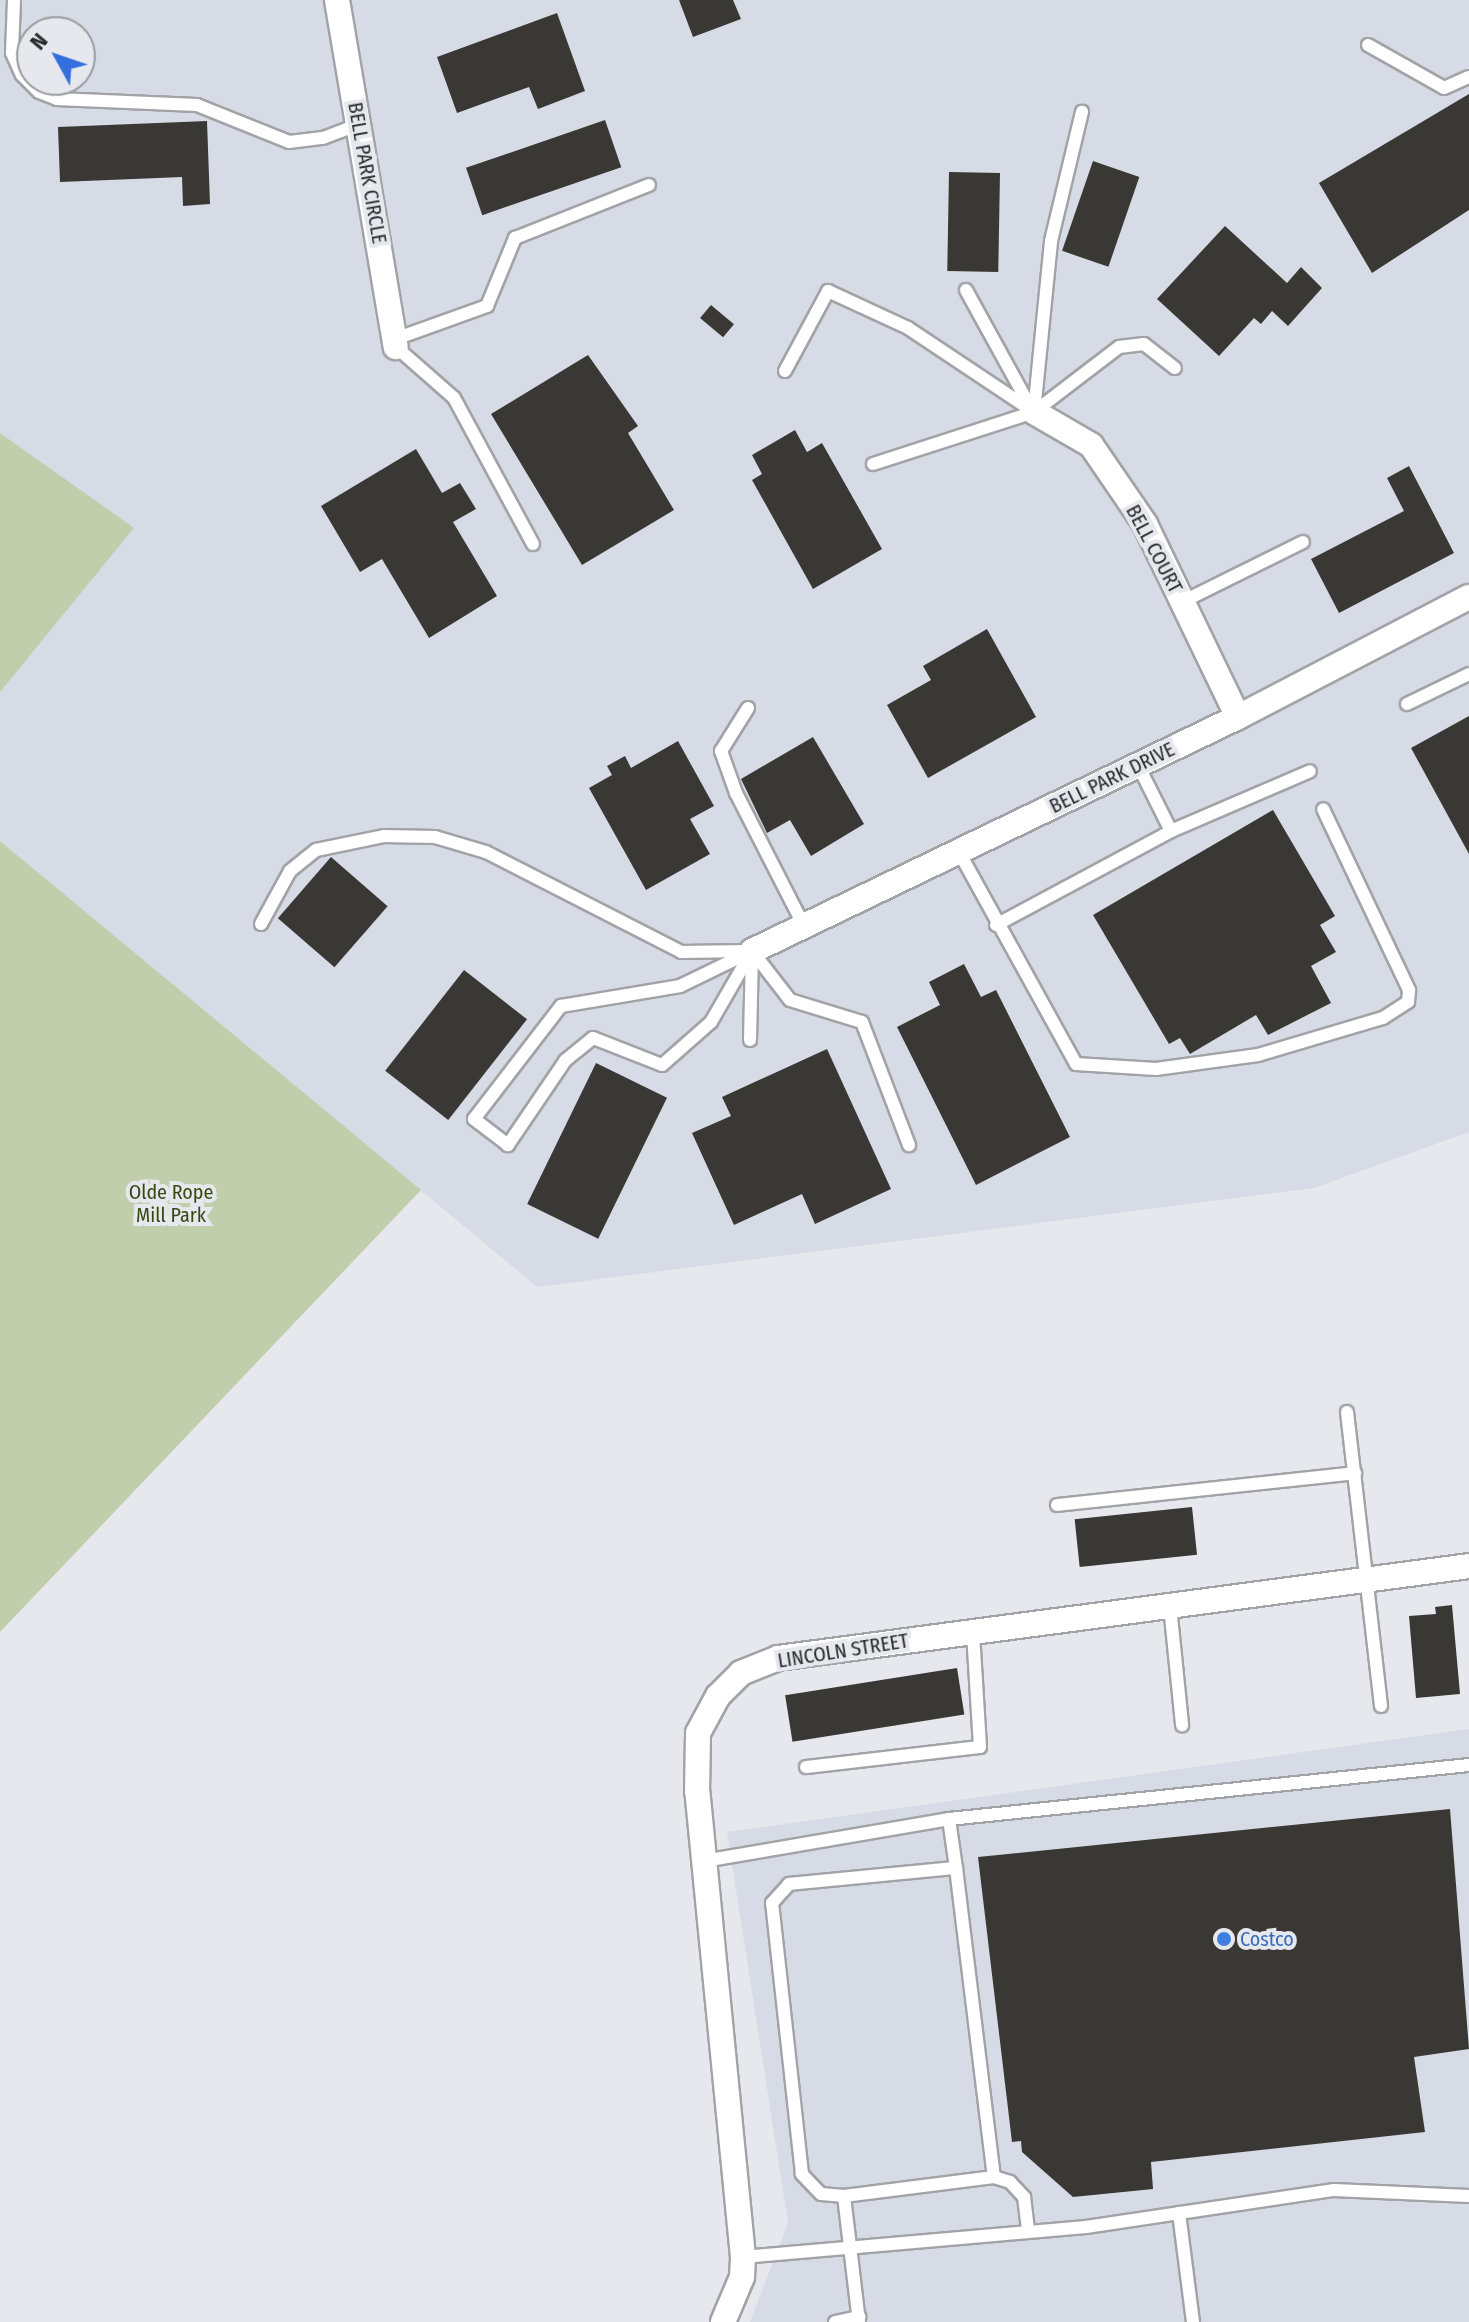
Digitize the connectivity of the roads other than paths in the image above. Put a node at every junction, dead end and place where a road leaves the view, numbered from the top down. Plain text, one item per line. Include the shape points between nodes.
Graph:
1 (14, 0) edge
2 (337, 0) edge
3 (1368, 45) dead end
4 (1469, 77) edge
5 (1082, 112) dead end
6 (359, 124) junction
7 (649, 185) dead end
8 (966, 290) dead end
9 (396, 343) junction
10 (1175, 368) dead end
11 (785, 371) dead end
12 (1034, 412) junction
13 (873, 464) dead end
14 (1303, 542) dead end
15 (533, 544) dead end
16 (1469, 597) edge
17 (1182, 602) junction
18 (1469, 674) edge
19 (1407, 704) dead end
20 (748, 708) dead end
21 (1238, 717) junction
22 (1138, 765) junction
23 (1310, 771) dead end
24 (1323, 809) dead end
25 (1171, 831) junction
26 (959, 852) junction
27 (261, 924) dead end
28 (996, 925) junction
29 (804, 926) junction
30 (752, 951) junction
31 (750, 1040) dead end
32 (909, 1145) dead end
33 (1347, 1412) dead end
34 (1355, 1473) junction
35 (1057, 1505) dead end
36 (1469, 1566) edge
37 (1369, 1579) junction
38 (1170, 1606) junction
39 (973, 1632) junction
40 (1381, 1706) dead end
41 (1182, 1725) dead end
42 (1469, 1765) edge
43 (806, 1767) dead end
44 (949, 1819) junction
45 (704, 1861) junction
46 (956, 1868) junction
47 (994, 2177) junction
48 (844, 2196) junction
49 (1469, 2196) edge
50 (1179, 2213) junction
51 (1028, 2231) junction
52 (850, 2244) junction
53 (743, 2257) junction
54 (859, 2320) edge
55 (723, 2322) edge
56 (835, 2322) edge
57 (1193, 2322) edge

1 - 6 lane via 12,53 22,75 39,92 57,99 197,105 289,142 323,138
2 - 6 street, BELL PARK CIRCLE
3 - 4 lane via 1444,88
5 - 12 lane via 1051,241
6 - 9 street, BELL PARK CIRCLE
7 - 9 lane via 515,238 487,306
8 - 12 lane
9 - 15 lane via 454,398
10 - 12 lane via 1144,344 1119,347
11 - 12 lane via 828,291 908,328
12 - 13 lane
12 - 17 street, BELL COURT via 1091,445 1145,524
14 - 17 lane
16 - 21 street, BELL PARK DRIVE
17 - 21 street, BELL COURT
18 - 19 lane
20 - 29 lane via 721,751 736,793
21 - 22 street, BELL PARK DRIVE
22 - 25 lane
22 - 26 street, BELL PARK DRIVE
23 - 25 lane
24 - 28 lane via 1409,990 1401,1011 1383,1018 1258,1055 1156,1069 1085,1067 1069,1055
25 - 28 lane
26 - 28 lane
26 - 29 street, BELL PARK DRIVE
27 - 30 lane via 290,871 316,850 384,836 435,837 486,852 681,952
29 - 30 street, BELL PARK DRIVE
30 - 30 lane via 680,986 561,1006 474,1119 508,1145 565,1061 593,1038 662,1065 711,1022
30 - 31 lane
30 - 32 lane via 790,1000 862,1022
33 - 34 lane
34 - 35 lane
34 - 37 lane
36 - 37 street, LINCOLN STREET
37 - 38 street, LINCOLN STREET
37 - 40 lane
38 - 39 street, LINCOLN STREET
38 - 41 lane
39 - 43 lane via 980,1747
39 - 45 street, LINCOLN STREET via 778,1658 741,1673 718,1696 698,1733
42 - 44 lane
44 - 45 lane
44 - 46 lane
45 - 53 street, LINCOLN STREET
46 - 47 lane
46 - 48 lane via 789,1884 772,1903 802,2174 821,2194
47 - 48 lane
47 - 51 lane via 1010,2182 1024,2197
48 - 52 lane
49 - 50 lane via 1334,2190
50 - 51 lane
50 - 57 lane
51 - 52 lane
52 - 53 lane
52 - 54 lane
53 - 55 street, LINCOLN STREET via 742,2277
54 - 56 lane

